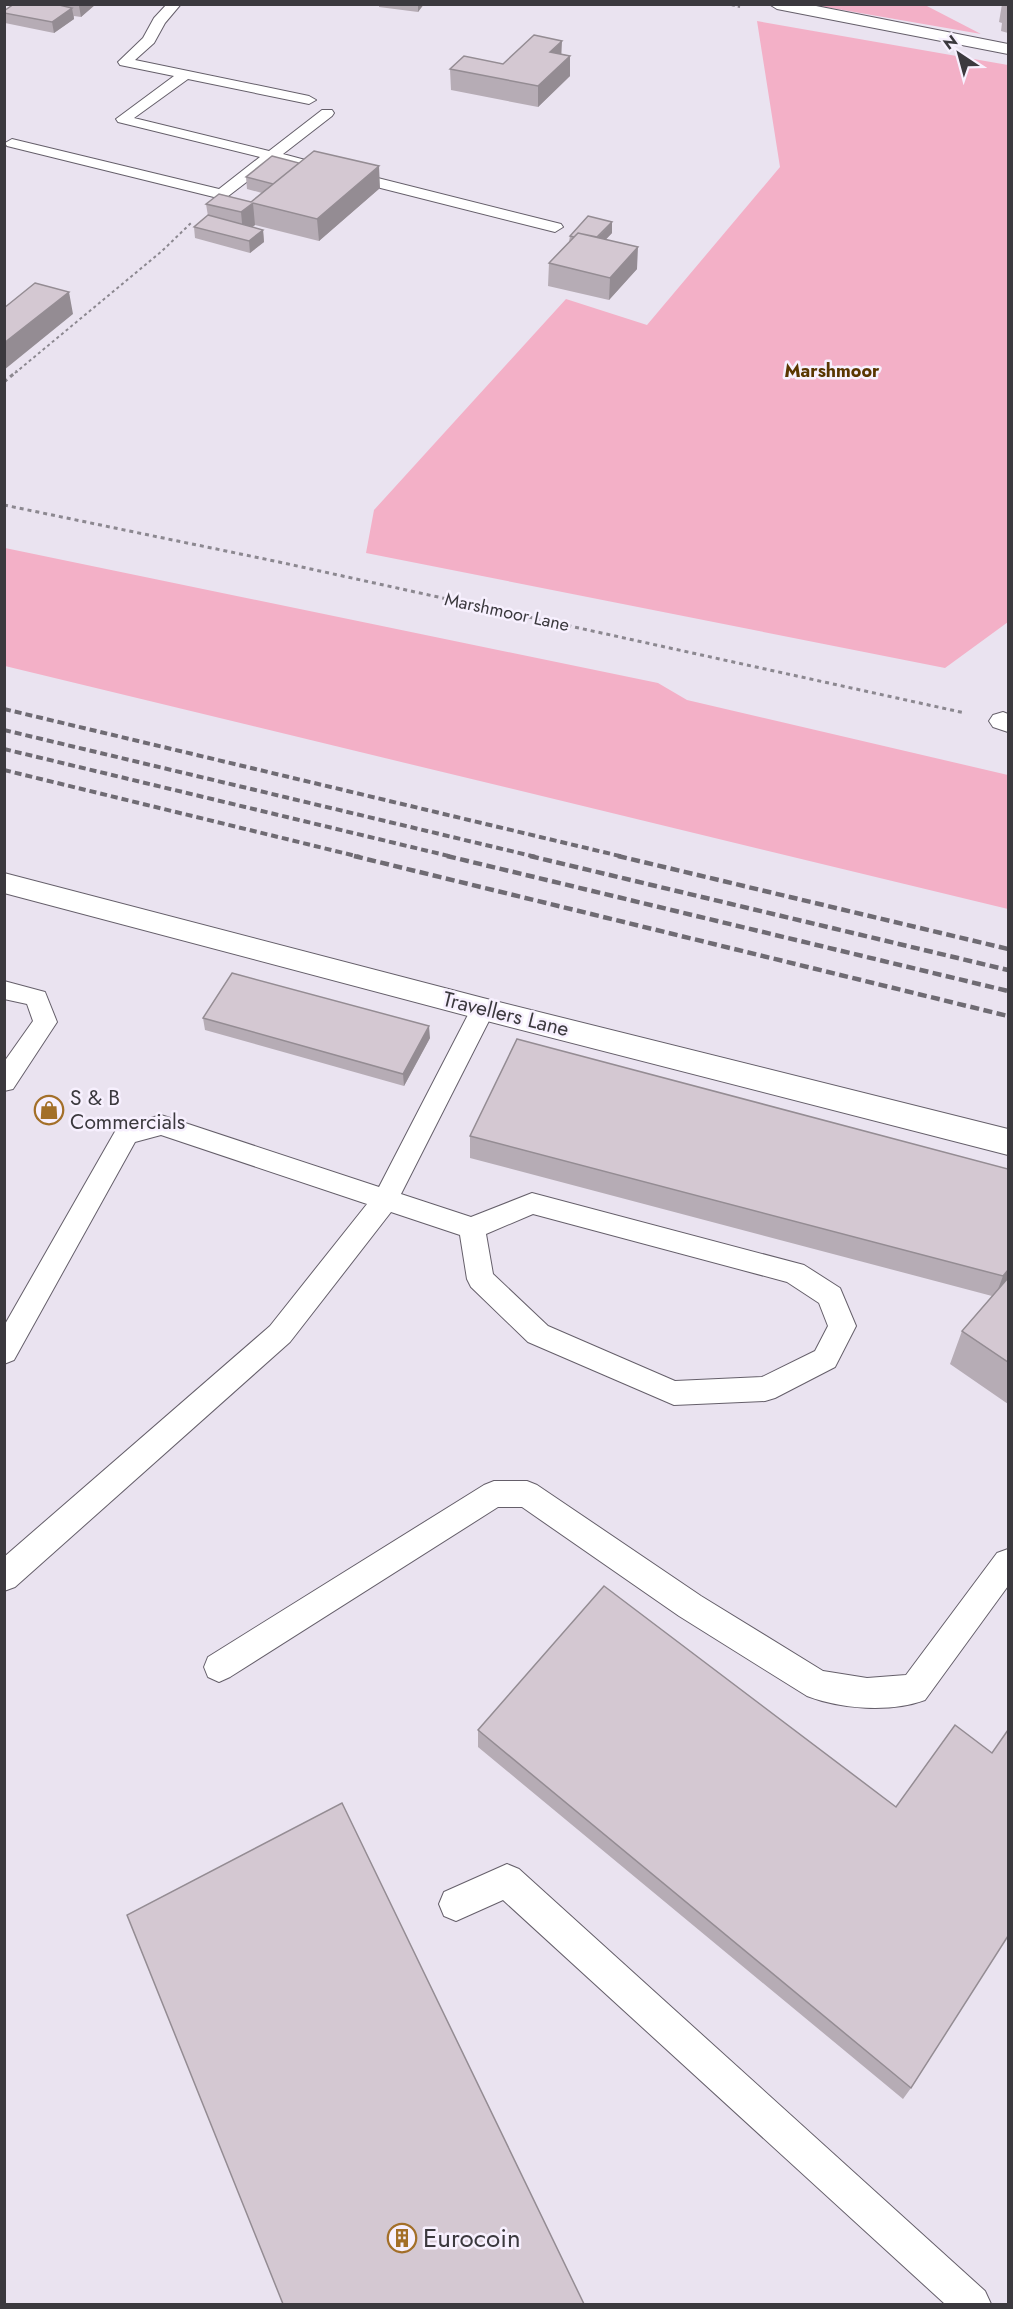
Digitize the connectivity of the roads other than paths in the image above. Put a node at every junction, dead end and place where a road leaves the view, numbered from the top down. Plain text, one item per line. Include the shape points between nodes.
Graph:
1 (175, 4) edge
2 (777, 4) edge
3 (1008, 49) edge
4 (185, 75) junction
5 (309, 100) dead end
6 (327, 113) dead end
7 (12, 144) dead end
8 (270, 156) junction
9 (555, 227) dead end
10 (4, 883) edge
11 (4, 990) edge
12 (483, 1009) junction
13 (4, 1082) edge
14 (1008, 1142) edge
15 (385, 1200) junction
16 (472, 1228) junction
17 (4, 1352) edge
18 (1008, 1563) edge
19 (4, 1577) edge
20 (219, 1667) dead end
21 (456, 1904) dead end
22 (972, 2304) edge

1 - 4 lane via 159,21 149,40 125,62
2 - 3 street
4 - 5 lane
4 - 8 lane via 123,119
6 - 8 lane
7 - 8 lane via 222,194
8 - 9 lane
10 - 12 street, Travellers Lane
11 - 13 lane via 38,998 45,1022
12 - 14 street, Travellers Lane
12 - 15 lane
15 - 16 lane
15 - 17 lane via 161,1125 126,1135
15 - 19 lane via 280,1334
16 - 16 lane via 480,1279 538,1334 674,1393 765,1389 825,1359 842,1326 830,1296 795,1274 532,1203
18 - 20 lane via 914,1689 867,1693 818,1685 690,1606 527,1494 494,1494
21 - 22 lane via 507,1881

